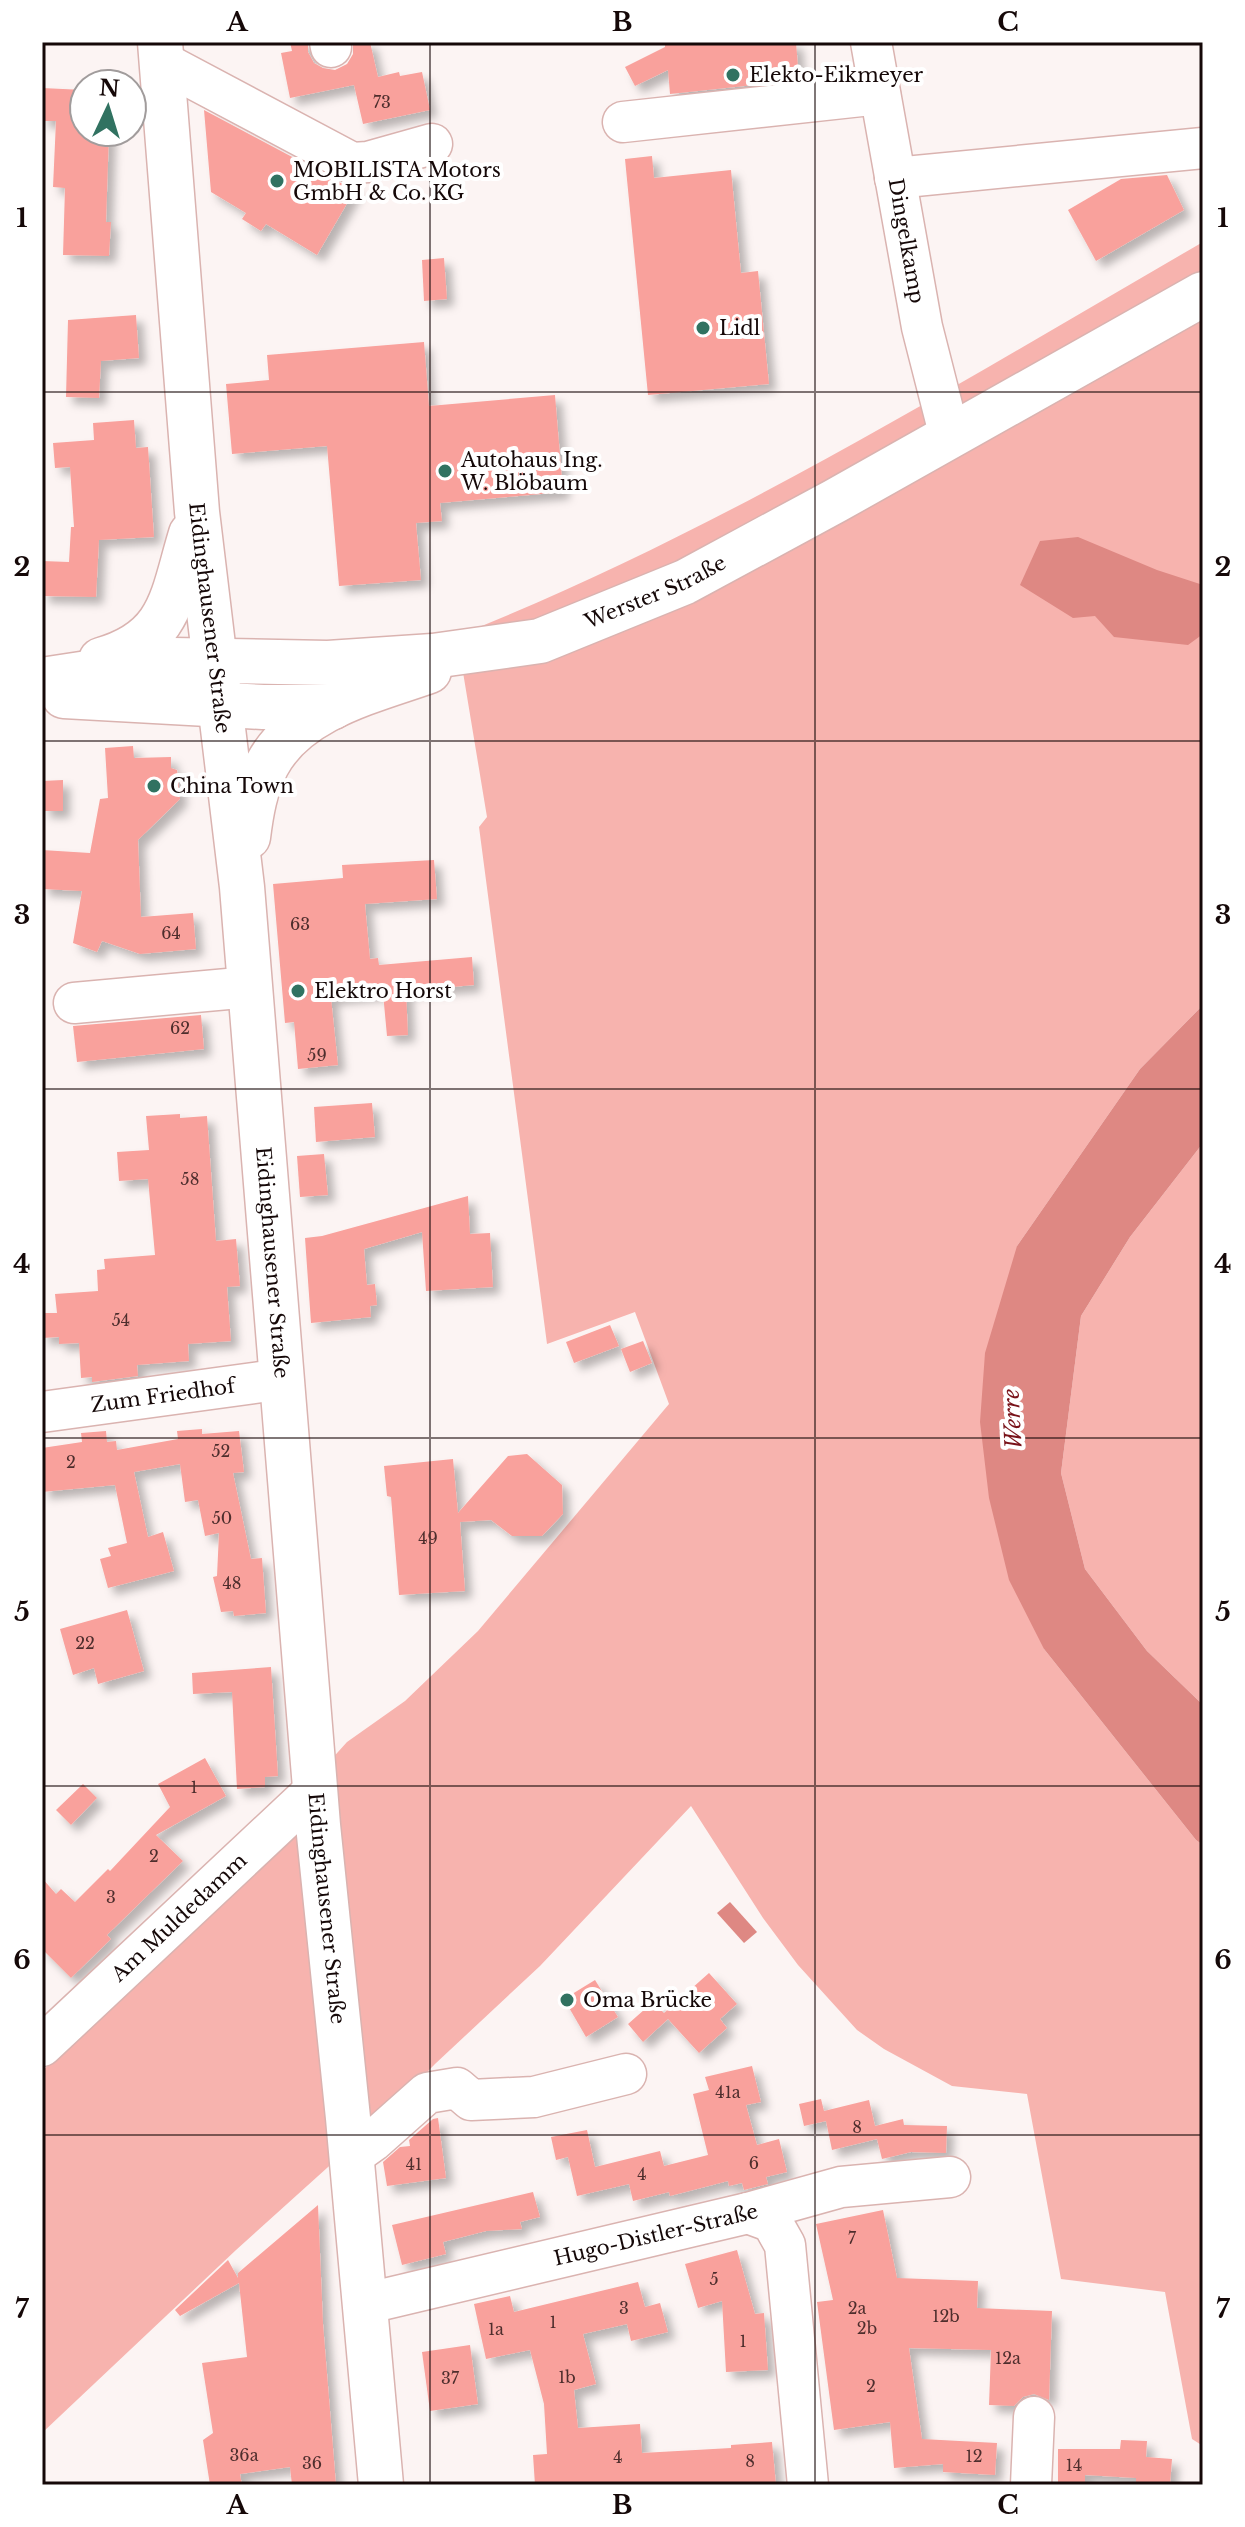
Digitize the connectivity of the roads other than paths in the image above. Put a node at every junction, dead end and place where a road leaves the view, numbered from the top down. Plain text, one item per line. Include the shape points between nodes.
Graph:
1 (865, 47) edge
2 (161, 52) edge
3 (880, 94) junction
4 (623, 122) dead end
5 (432, 144) dead end
6 (1203, 148) edge
7 (895, 178) junction
8 (1203, 294) edge
9 (950, 437) junction
10 (197, 512) junction
11 (486, 650) junction
12 (214, 661) junction
13 (42, 678) edge
14 (42, 696) edge
15 (219, 704) junction
16 (333, 707) junction
17 (242, 887) junction
18 (250, 987) junction
19 (74, 1003) dead end
20 (283, 1379) junction
21 (42, 1412) edge
22 (317, 1807) junction
23 (50, 2023) edge
24 (626, 2074) dead end
25 (427, 2093) junction
26 (569, 2106) dead end
27 (350, 2137) junction
28 (950, 2177) dead end
29 (748, 2213) junction
30 (364, 2304) junction
31 (1034, 2417) dead end
32 (381, 2485) edge
33 (808, 2485) edge
34 (1031, 2485) edge

1 - 3 street, Dingelkamp
2 - 5 street via 352,163
2 - 10 main road, Eidinghausener Straße
3 - 4 street
3 - 7 street, Dingelkamp
6 - 7 street
7 - 9 street, Dingelkamp via 922,327
8 - 9 main road, Werster Straße
9 - 11 main road, Werster Straße via 685,582 540,641
10 - 12 main road, Eidinghausener Straße
10 - 13 main road via 174,596 145,641 122,654
11 - 12 main road, Werster Straße via 328,663
11 - 16 main road
12 - 13 main road, Werster Straße via 173,660
12 - 15 main road, Eidinghausener Straße
14 - 15 main road
15 - 16 main road
15 - 17 main road, Eidinghausener Straße
16 - 17 main road via 284,741 267,765 252,809
17 - 18 main road, Eidinghausener Straße
18 - 19 street
18 - 20 main road, Eidinghausener Straße
20 - 21 street, Zum Friedhof
20 - 22 main road, Eidinghausener Straße
22 - 23 street, Am Muldedamm
22 - 27 main road, Eidinghausener Straße
24 - 25 street via 534,2097 471,2100 457,2088
25 - 26 street via 450,2115 479,2128
25 - 27 street via 373,2141
27 - 30 main road, Eidinghausener Straße
28 - 29 street, Hugo-Distler-Straße via 841,2187
29 - 30 street, Hugo-Distler-Straße
29 - 33 street via 772,2222 785,2245
30 - 32 main road, Eidinghausener Straße
31 - 34 street

